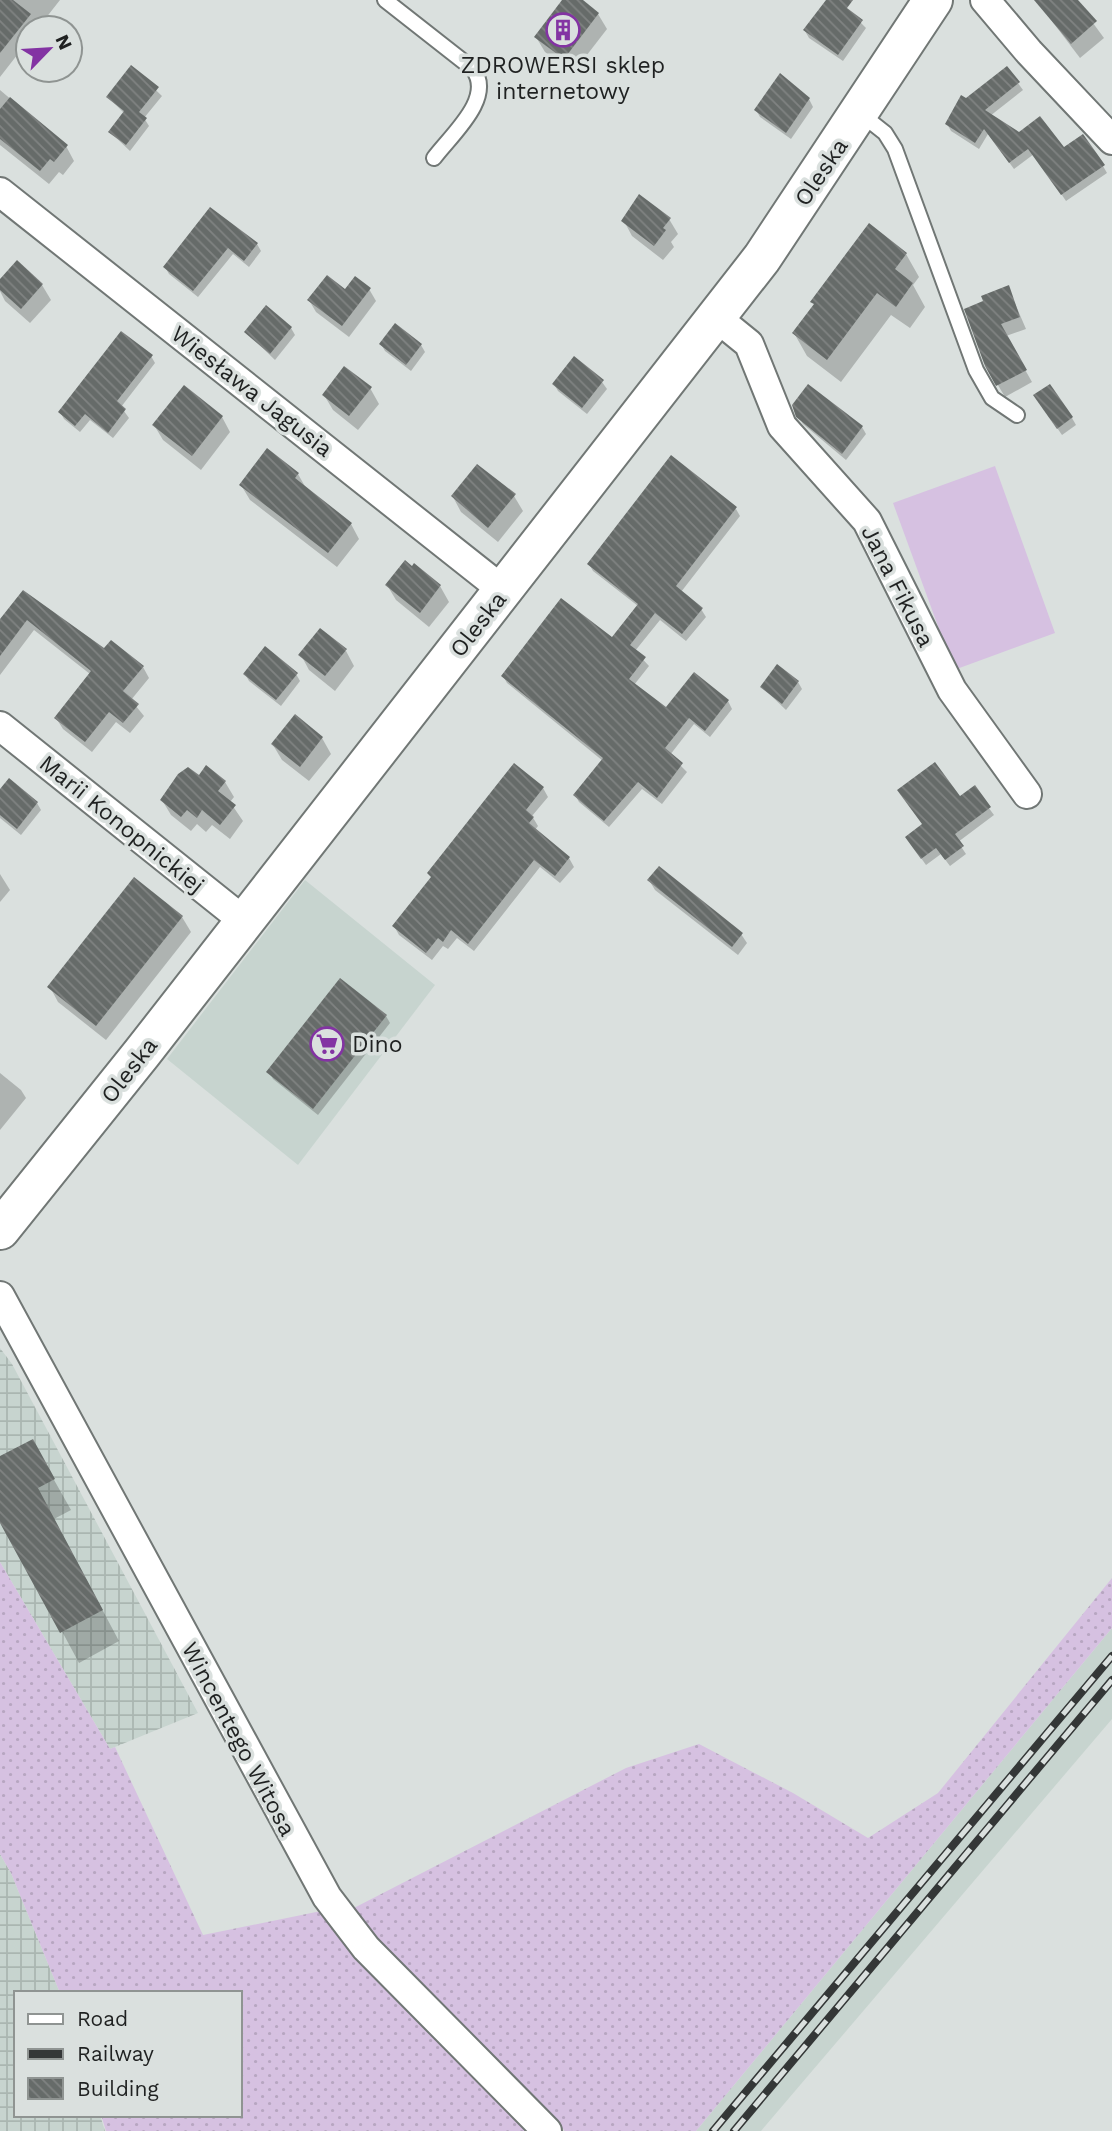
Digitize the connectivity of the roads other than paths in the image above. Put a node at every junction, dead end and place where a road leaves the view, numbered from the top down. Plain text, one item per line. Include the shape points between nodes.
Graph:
1 (384, 0) edge
2 (933, 0) edge
3 (985, 0) edge
4 (859, 114) junction
5 (1112, 140) edge
6 (434, 158) dead end
7 (0, 192) edge
8 (717, 318) junction
9 (1017, 415) dead end
10 (504, 591) junction
11 (0, 726) edge
12 (1027, 794) dead end
13 (244, 921) junction
14 (0, 1230) edge
15 (0, 1296) edge
16 (547, 2131) edge

1 - 6 lane via 473,69 480,82 480,98
2 - 4 street, Oleska
3 - 5 street
4 - 8 street, Oleska
4 - 9 lane via 885,133 895,149 954,318 984,386 1002,407
7 - 10 street, Wiesława Jagusia
8 - 10 street, Oleska
8 - 12 street, Jana Fikusa via 749,344 782,426 867,521 946,680
10 - 13 street, Oleska
11 - 13 street, Marii Konopnickiej
13 - 14 street, Oleska
15 - 16 street, Wincentego Witosa via 327,1897 366,1948

